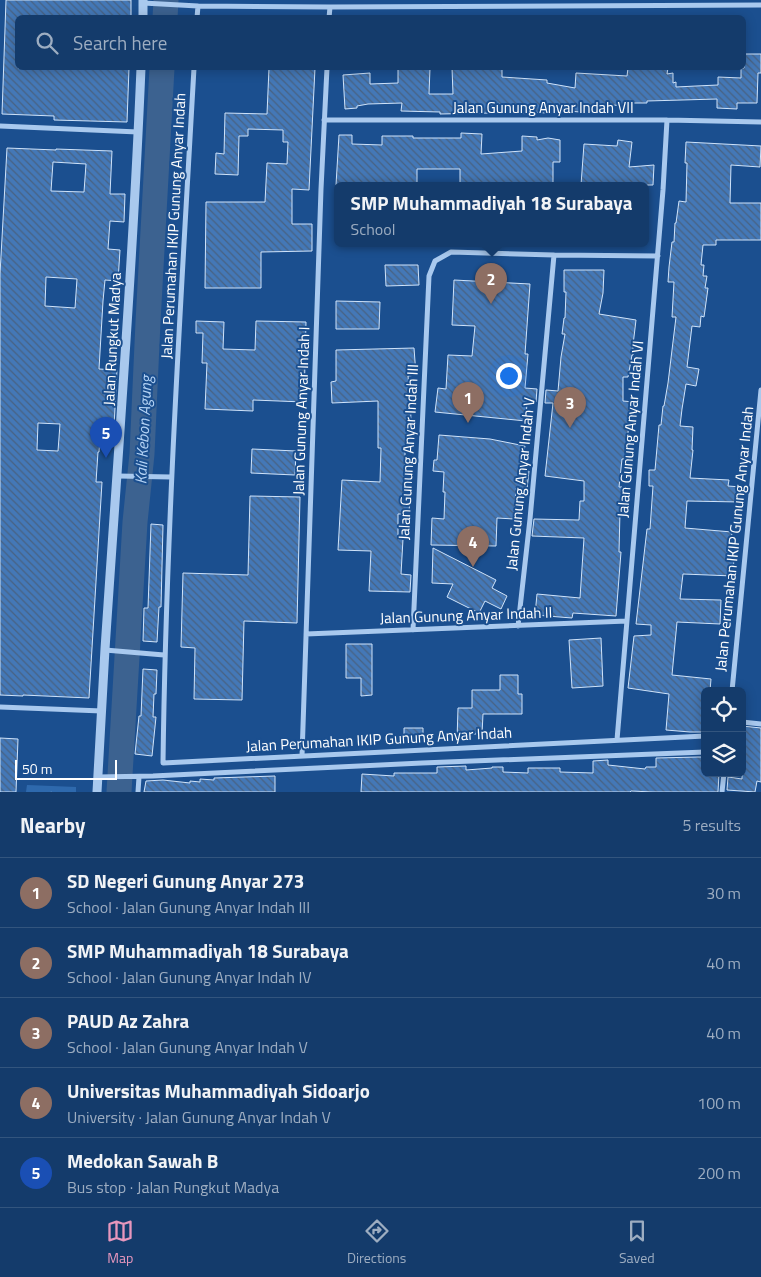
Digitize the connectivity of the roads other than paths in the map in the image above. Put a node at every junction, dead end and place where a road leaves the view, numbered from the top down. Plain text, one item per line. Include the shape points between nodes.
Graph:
1 (143, 1) edge
2 (761, 5) edge
3 (198, 6) junction
4 (330, 7) junction
5 (143, 15) edge
6 (197, 15) edge
7 (329, 15) edge
8 (141, 70) edge
9 (194, 70) edge
10 (327, 70) edge
11 (324, 120) junction
12 (667, 120) junction
13 (761, 122) edge
14 (0, 126) edge
15 (138, 132) junction
16 (554, 255) junction
17 (658, 256) junction
18 (761, 390) edge
19 (122, 476) junction
20 (171, 477) junction
21 (626, 621) junction
22 (518, 626) junction
23 (413, 630) junction
24 (306, 634) junction
25 (109, 651) junction
26 (164, 655) junction
27 (732, 687) edge
28 (0, 707) edge
29 (102, 711) junction
30 (746, 722) edge
31 (761, 724) edge
32 (701, 736) edge
33 (616, 740) junction
34 (701, 752) edge
35 (302, 756) junction
36 (137, 777) junction
37 (724, 777) edge
38 (98, 778) junction
39 (97, 792) edge
40 (138, 792) edge
41 (722, 792) edge

1 - 3 street
1 - 5 street
2 - 4 street
3 - 4 street
3 - 6 street
4 - 7 street
8 - 15 street, Jalan Rungkut Madya
9 - 20 street, Jalan Perumahan IKIP Gunung Anyar Indah
10 - 11 street, Jalan Gunung Anyar Indah I
11 - 12 street, Jalan Gunung Anyar Indah VII
11 - 24 street, Jalan Gunung Anyar Indah I
12 - 13 street, Jalan Gunung Anyar Indah VII
12 - 17 street, Jalan Gunung Anyar Indah VI
14 - 15 street
15 - 19 street, Jalan Rungkut Madya
16 - 17 street
16 - 22 street, Jalan Gunung Anyar Indah V
16 - 23 street, Jalan Gunung Anyar Indah III via 450,252 435,261 429,276
17 - 21 street, Jalan Gunung Anyar Indah VI
18 - 27 street, Jalan Perumahan IKIP Gunung Anyar Indah
19 - 20 street
19 - 25 street, Jalan Rungkut Madya
20 - 26 street, Jalan Perumahan IKIP Gunung Anyar Indah
21 - 22 street, Jalan Gunung Anyar Indah II
21 - 33 street, Jalan Gunung Anyar Indah VI
22 - 23 street, Jalan Gunung Anyar Indah II
23 - 24 street, Jalan Gunung Anyar Indah II
24 - 35 street, Jalan Gunung Anyar Indah I
25 - 26 street
25 - 29 street, Jalan Rungkut Madya
26 - 35 street, Jalan Perumahan IKIP Gunung Anyar Indah via 163,763
28 - 29 street
29 - 38 street, Jalan Rungkut Madya
30 - 31 street
32 - 33 street, Jalan Perumahan IKIP Gunung Anyar Indah
33 - 35 street, Jalan Perumahan IKIP Gunung Anyar Indah
34 - 36 street
36 - 38 street
36 - 40 street
37 - 41 street
38 - 39 street, Jalan Rungkut Madya

